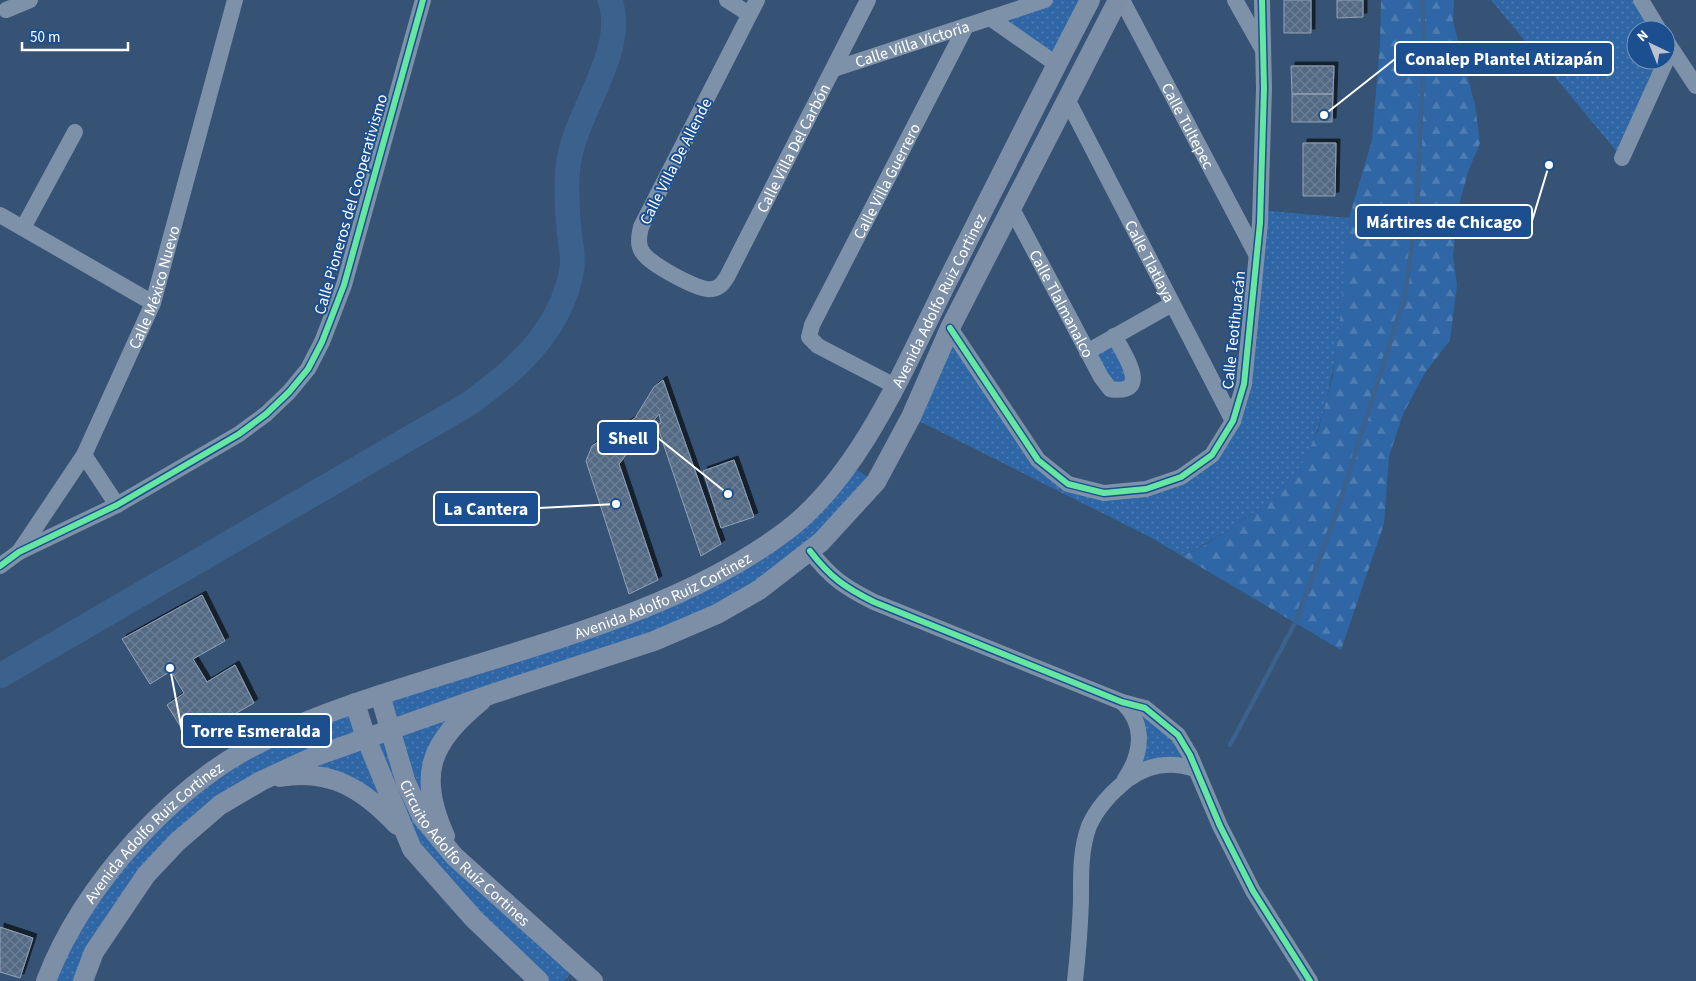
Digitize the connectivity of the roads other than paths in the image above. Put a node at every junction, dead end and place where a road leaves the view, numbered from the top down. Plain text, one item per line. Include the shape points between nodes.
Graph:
1 (235, 0) edge
2 (423, 0) edge
3 (727, 0) edge
4 (868, 0) edge
5 (1045, 0) edge
6 (1090, 0) edge
7 (1118, 0) edge
8 (1122, 0) edge
9 (1235, 0) edge
10 (1262, 0) edge
11 (1641, 0) edge
12 (753, 7) edge
13 (990, 18) junction
14 (1653, 20) edge
15 (966, 26) junction
16 (1263, 51) junction
17 (1676, 56) edge
18 (1056, 64) junction
19 (834, 69) junction
20 (1659, 70) edge
21 (1696, 86) edge
22 (1068, 102) junction
23 (75, 132) dead end
24 (1622, 158) dead end
25 (1011, 207) junction
26 (0, 215) edge
27 (23, 228) junction
28 (1255, 252) junction
29 (711, 290) joint
30 (153, 303) junction
31 (1172, 304) junction
32 (950, 328) junction
33 (1114, 336) junction
34 (1087, 352) junction
35 (895, 386) junction
36 (1233, 421) junction
37 (84, 455) junction
38 (844, 471) junction
39 (870, 489) junction
40 (817, 504) junction
41 (117, 505) junction
42 (838, 524) junction
43 (810, 551) junction
44 (19, 552) junction
45 (0, 566) edge
46 (380, 694) junction
47 (490, 695) junction
48 (1122, 702) junction
49 (355, 703) junction
50 (391, 729) junction
51 (366, 738) junction
52 (1195, 768) junction
53 (261, 781) junction
54 (1120, 785) junction
55 (404, 832) junction
56 (454, 856) junction
57 (46, 981) edge
58 (83, 981) edge
59 (539, 981) edge
60 (593, 981) edge
61 (1075, 981) edge
62 (1310, 981) edge

1 - 30 street, Calle México Nuevo
2 - 41 street, Calle Pioneros del Cooperativismo via 344,285 308,369 289,392 239,434
3 - 12 street
4 - 19 street, Calle Villa Del Carbón
5 - 13 street, Calle Villa Victoria
6 - 18 main road, Avenida Adolfo Ruiz Cortinez
7 - 22 main road, Avenida Adolfo Ruiz Cortinez
8 - 28 street, Calle Tultepec
9 - 16 street
10 - 16 street, Calle Teotihuacán
11 - 14 street
12 - 29 street, Calle Villa De Allende via 641,227 638,240 650,261 699,288
13 - 15 street, Calle Villa Victoria
13 - 18 street, Calle Villa Victoria
15 - 19 street, Calle Villa Victoria
15 - 35 street, Calle Villa Guerrero via 812,325 809,337 818,346
16 - 28 street, Calle Teotihuacán via 1260,223
17 - 21 street
18 - 35 main road, Avenida Adolfo Ruiz Cortinez
19 - 29 street, Calle Villa Del Carbón via 727,277 720,286
20 - 24 street
22 - 25 main road, Avenida Adolfo Ruiz Cortinez
22 - 31 street, Calle Tlatlaya
23 - 27 street
25 - 32 main road, Avenida Adolfo Ruiz Cortinez
25 - 34 street, Calle Tlalmanalco
26 - 27 street
27 - 30 street
28 - 36 street, Calle Teotihuacán via 1244,384
30 - 37 street, Calle México Nuevo
31 - 33 street
31 - 36 street, Calle Tlatlaya
32 - 36 street, Calle Teotihuacán via 1038,460 1068,484 1104,493 1146,489 1181,477 1212,455
32 - 39 main road, Avenida Adolfo Ruiz Cortinez via 911,417
33 - 34 street
33 - 34 street, Calle Tlalmanalco via 1133,370 1134,378 1129,387 1120,391 1110,389
35 - 38 main road, Avenida Adolfo Ruiz Cortinez
37 - 41 street
37 - 44 street, Calle México Nuevo
38 - 39 main road
38 - 40 main road, Avenida Adolfo Ruiz Cortinez
39 - 42 main road, Avenida Adolfo Ruiz Cortinez
40 - 42 main road
40 - 46 main road, Avenida Adolfo Ruiz Cortinez via 787,531 716,577 660,602
41 - 44 street, Calle Pioneros del Cooperativismo
42 - 43 main road, Avenida Adolfo Ruiz Cortinez
43 - 47 main road, Avenida Adolfo Ruiz Cortinez via 759,590 717,614 654,641
43 - 48 street via 829,575 844,587 874,602
44 - 45 street
46 - 49 main road, Avenida Adolfo Ruiz Cortinez
46 - 50 main road, Circuito Adolfo Ruíz Cortines
47 - 50 main road, Avenida Adolfo Ruiz Cortinez
47 - 56 main road via 451,729 435,752 429,784 436,816
48 - 52 street via 1145,708 1178,735
48 - 54 street via 1130,710 1139,738 1138,757
49 - 51 main road, Circuito Adolfo Ruíz Cortines
49 - 57 main road, Avenida Adolfo Ruiz Cortinez via 314,718 244,751 210,773 158,815 109,869 77,917
50 - 51 main road, Avenida Adolfo Ruiz Cortinez
50 - 56 main road, Circuito Adolfo Ruíz Cortines via 412,798 422,817
51 - 53 main road, Avenida Adolfo Ruiz Cortinez via 313,757
51 - 55 main road, Circuito Adolfo Ruíz Cortines
52 - 54 street via 1177,763 1162,764 1138,773
52 - 62 street via 1253,891
53 - 55 main road via 287,776 331,778 349,785 379,806
53 - 58 main road, Avenida Adolfo Ruiz Cortinez via 220,805 177,842 146,875 94,952
54 - 61 street via 1095,814 1085,842
55 - 59 main road, Circuito Adolfo Ruíz Cortines via 412,849 448,891
56 - 60 main road, Circuito Adolfo Ruíz Cortines

